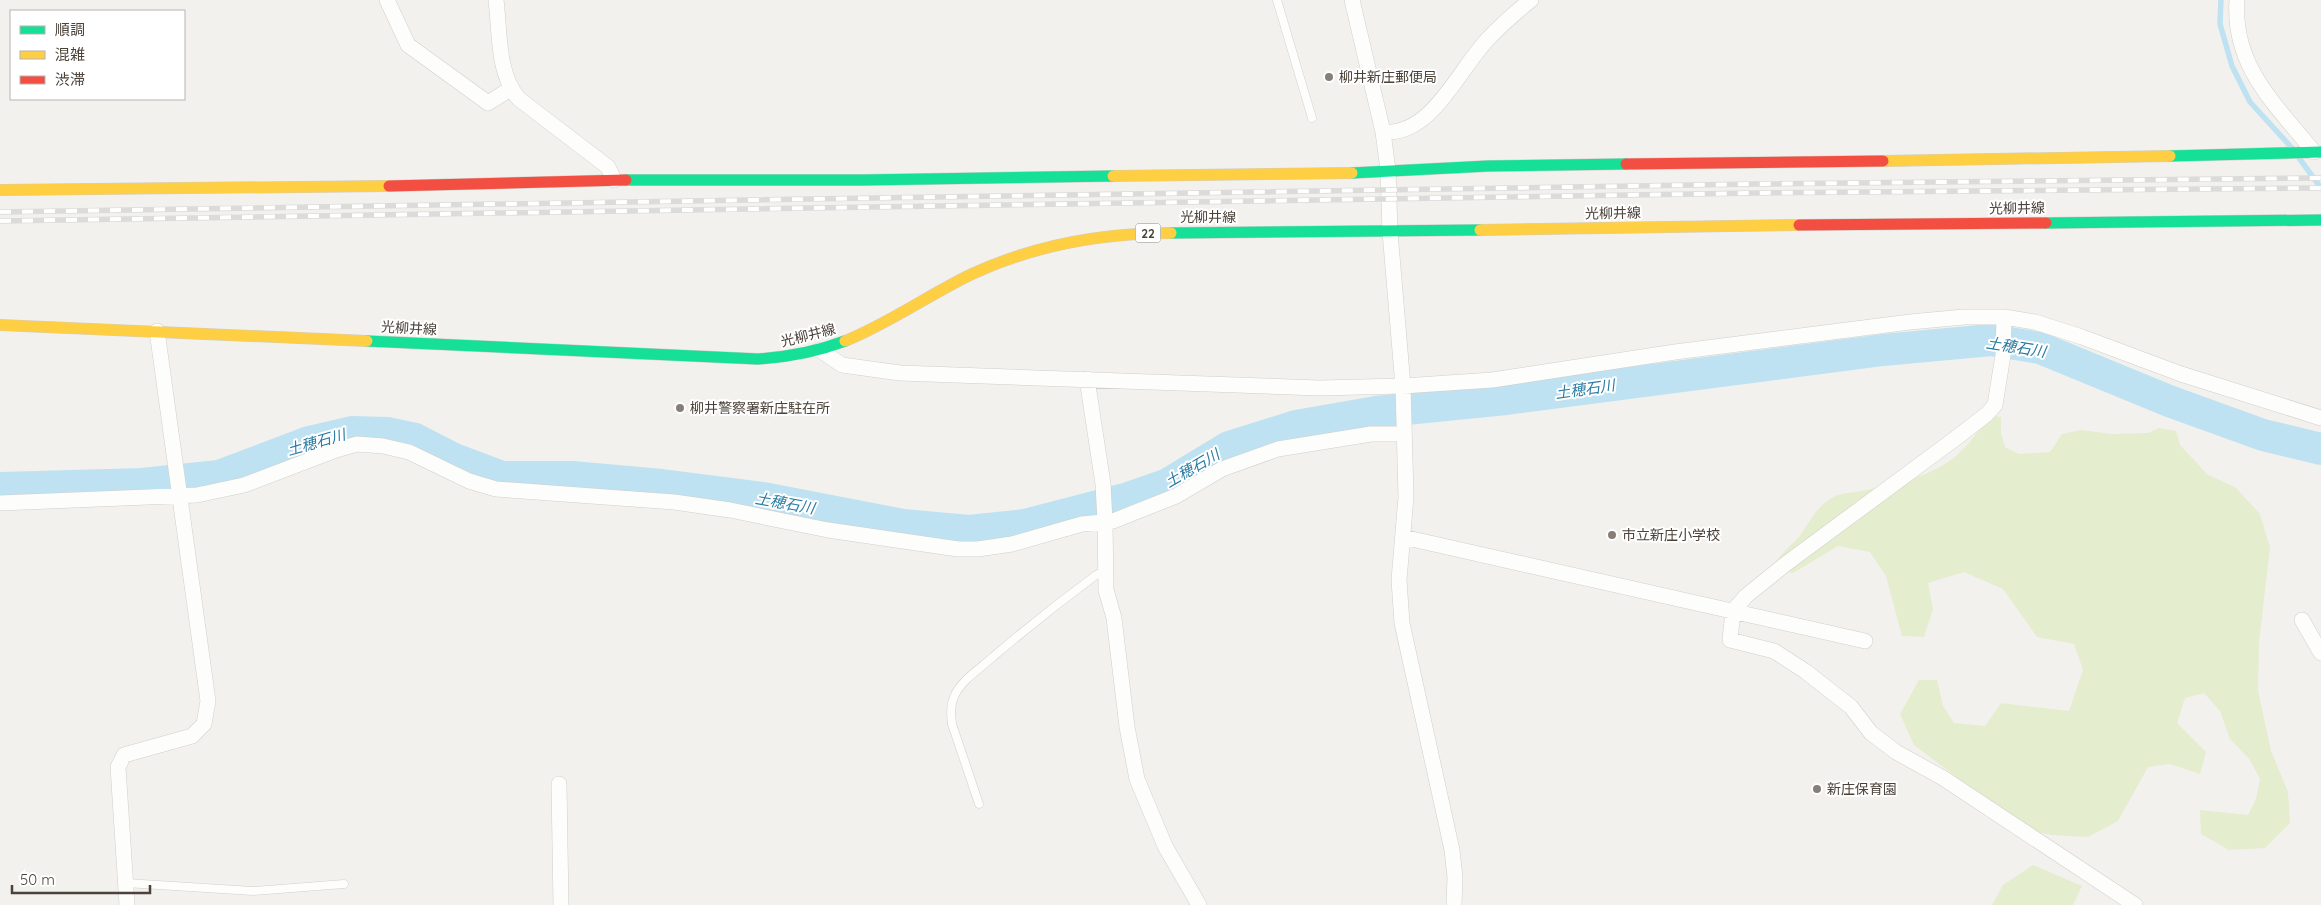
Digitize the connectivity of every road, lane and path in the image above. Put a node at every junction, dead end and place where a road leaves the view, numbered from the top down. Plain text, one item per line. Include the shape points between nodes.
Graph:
1 (387, 0) edge
2 (496, 0) edge
3 (1277, 0) edge
4 (1352, 0) edge
5 (1531, 0) edge
6 (2237, 0) edge
7 (510, 89) junction
8 (1312, 118) dead end
9 (1382, 132) junction
10 (2313, 152) edge
11 (1388, 170) junction
12 (614, 180) junction
13 (0, 190) edge
14 (2321, 220) edge
15 (1390, 232) junction
16 (2004, 317) junction
17 (0, 325) edge
18 (157, 331) junction
19 (820, 350) junction
20 (1087, 379) junction
21 (1403, 390) junction
22 (2321, 418) edge
23 (1404, 427) junction
24 (180, 494) junction
25 (0, 503) edge
26 (1105, 520) junction
27 (1403, 537) junction
28 (1104, 571) junction
29 (1733, 611) junction
30 (2302, 620) dead end
31 (1865, 641) dead end
32 (2321, 653) edge
33 (558, 784) dead end
34 (979, 804) dead end
35 (126, 883) junction
36 (344, 884) dead end
37 (126, 905) edge
38 (561, 905) edge
39 (1198, 905) edge
40 (1454, 905) edge
41 (2135, 905) edge

1 - 7 street via 408,45 488,102
2 - 7 street via 505,75
3 - 8 lane
4 - 9 street
5 - 9 street via 1488,39 1438,105 1413,126 1392,133
6 - 10 street via 2238,31 2246,63 2263,92
7 - 12 street via 608,167
9 - 11 street
10 - 11 main road
11 - 12 main road via 922,179
11 - 15 street
12 - 13 main road via 466,185
14 - 15 main road, 光柳井線 / 22
15 - 19 main road, 光柳井線 / 22 via 1163,232 1060,244 973,274 849,339
15 - 21 street
16 - 21 street via 1910,322
16 - 22 street via 2035,322 2181,374
16 - 29 street via 1998,393 1995,405 1987,414 1787,563 1746,596
17 - 18 main road, 光柳井線 / 22
18 - 19 main road, 光柳井線 / 22 via 758,360
18 - 24 street
19 - 20 street via 842,365 900,373
20 - 21 street
20 - 26 street via 1103,484
21 - 23 street
23 - 26 street via 1278,449 1222,469 1176,496 1113,521
23 - 27 street via 1406,497
24 - 25 street
24 - 26 street via 197,495 244,485 358,444 409,452 469,481 496,489 674,502 958,549 1012,544
24 - 35 street via 208,701 204,724 192,736 124,755 118,767
26 - 28 street
27 - 29 street
27 - 40 street via 1398,580 1402,623 1452,850 1456,877
28 - 34 lane via 1046,611 978,670 954,697 952,724
28 - 39 street via 1114,618 1127,728 1137,779 1165,846
29 - 31 street
29 - 41 street via 1730,640 1774,652 1804,671 1851,707 1871,733 1896,752 1943,778
30 - 32 street
33 - 38 street
35 - 36 lane via 253,891
35 - 37 street

